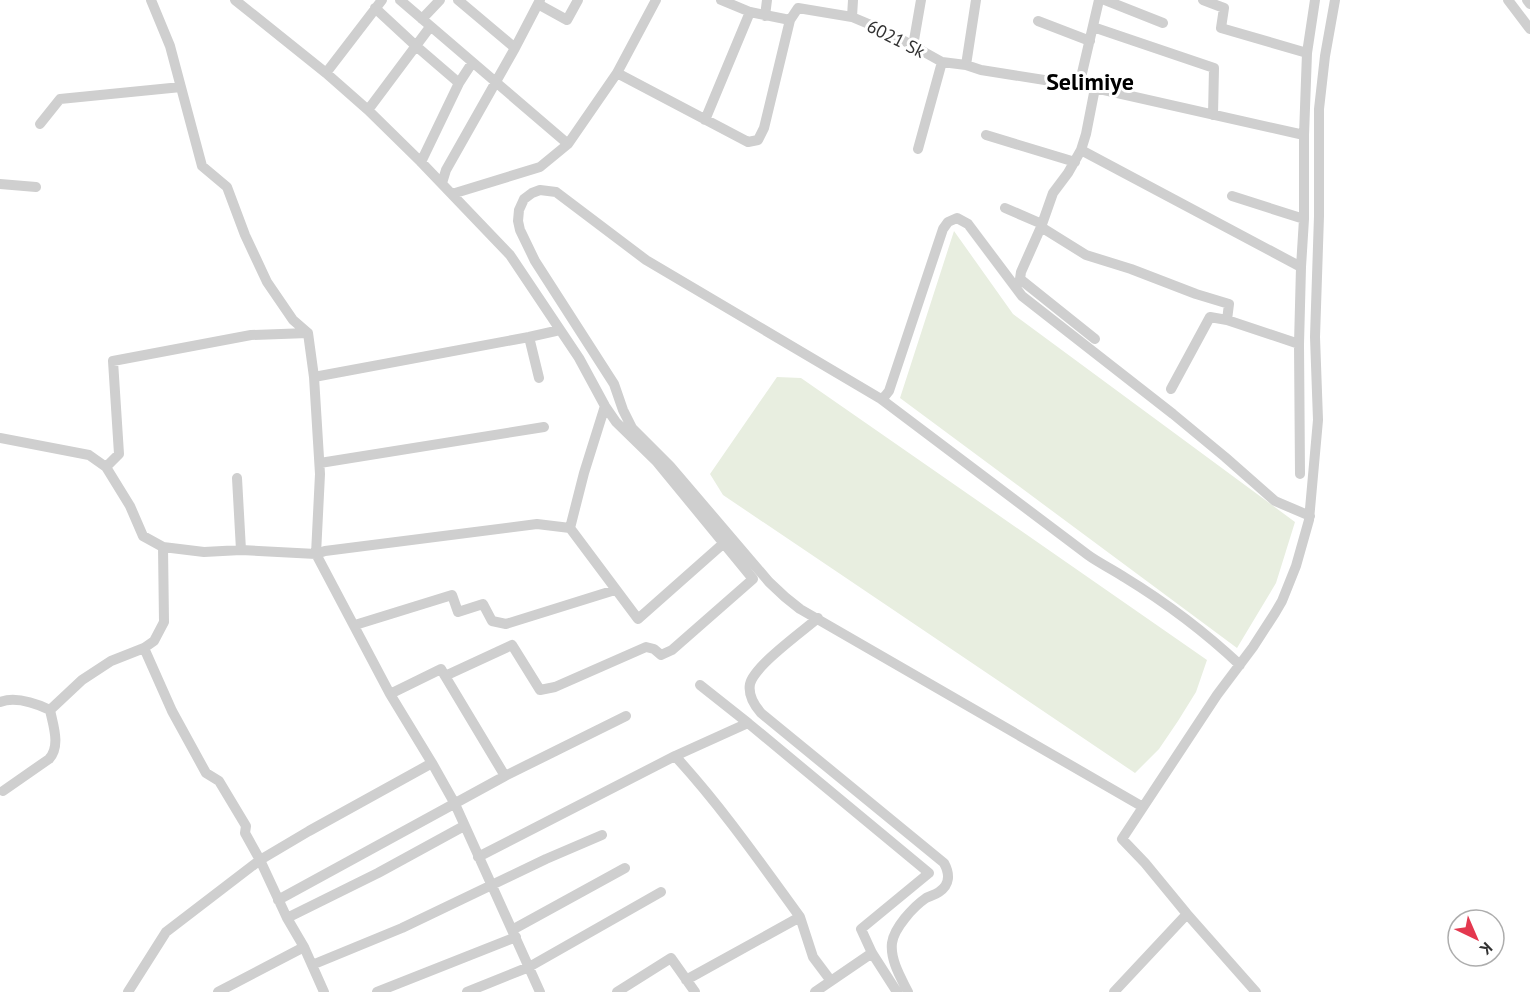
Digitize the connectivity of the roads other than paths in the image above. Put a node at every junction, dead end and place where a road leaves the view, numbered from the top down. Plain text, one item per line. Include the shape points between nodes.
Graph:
1 (151, 0) edge
2 (235, 0) edge
3 (400, 0) edge
4 (440, 0) edge
5 (458, 0) edge
6 (578, 0) edge
7 (656, 0) edge
8 (721, 0) edge
9 (767, 0) edge
10 (853, 0) edge
11 (921, 0) edge
12 (976, 0) edge
13 (1099, 0) edge
14 (1105, 0) edge
15 (1203, 0) edge
16 (1315, 0) edge
17 (1335, 0) edge
18 (1508, 0) edge
19 (1527, 0) edge
20 (539, 2) edge
21 (379, 4) edge
22 (798, 4) edge
23 (1530, 4) edge
24 (750, 12) junction
25 (765, 16) junction
26 (852, 17) junction
27 (790, 20) junction
28 (1038, 21) dead end
29 (426, 23) junction
30 (1163, 23) dead end
31 (1093, 27) junction
32 (1530, 29) edge
33 (1090, 41) junction
34 (416, 46) junction
35 (912, 46) junction
36 (515, 48) junction
37 (1307, 53) junction
38 (942, 62) junction
39 (472, 63) junction
40 (966, 65) junction
41 (326, 73) junction
42 (617, 73) junction
43 (459, 83) junction
44 (496, 83) junction
45 (1079, 86) junction
46 (181, 87) junction
47 (1095, 88) junction
48 (368, 110) junction
49 (1213, 115) junction
50 (705, 120) junction
51 (40, 124) dead end
52 (986, 135) dead end
53 (1304, 135) junction
54 (568, 144) junction
55 (918, 149) dead end
56 (1081, 150) junction
57 (421, 162) junction
58 (1075, 162) junction
59 (441, 183) junction
60 (0, 184) edge
61 (36, 187) dead end
62 (452, 194) junction
63 (1232, 196) dead end
64 (1005, 208) dead end
65 (1304, 219) junction
66 (1042, 225) junction
67 (1301, 267) junction
68 (1227, 320) junction
69 (560, 330) junction
70 (308, 333) junction
71 (529, 337) junction
72 (1095, 339) dead end
73 (1299, 344) junction
74 (314, 377) junction
75 (538, 378) dead end
76 (1171, 389) dead end
77 (881, 399) junction
78 (604, 406) junction
79 (544, 427) dead end
80 (0, 438) edge
81 (320, 463) junction
82 (106, 467) junction
83 (1300, 474) dead end
84 (237, 478) dead end
85 (1310, 516) junction
86 (570, 528) junction
87 (724, 542) junction
88 (163, 547) junction
89 (241, 550) junction
90 (316, 554) junction
91 (615, 590) junction
92 (818, 618) junction
93 (506, 624) junction
94 (355, 625) junction
95 (512, 645) junction
96 (144, 648) junction
97 (1240, 665) junction
98 (445, 676) junction
99 (700, 685) dead end
100 (390, 694) junction
101 (0, 702) edge
102 (50, 710) junction
103 (626, 716) dead end
104 (748, 723) junction
105 (675, 756) junction
106 (432, 763) junction
107 (505, 776) junction
108 (3, 791) dead end
109 (455, 804) junction
110 (1143, 807) junction
111 (465, 826) junction
112 (602, 835) dead end
113 (478, 857) junction
114 (260, 860) junction
115 (625, 868) dead end
116 (490, 885) junction
117 (661, 892) dead end
118 (278, 900) junction
119 (1187, 914) junction
120 (800, 917) junction
121 (287, 918) junction
122 (514, 934) junction
123 (304, 947) junction
124 (872, 953) junction
125 (312, 965) junction
126 (530, 967) junction
127 (686, 980) junction
128 (831, 981) junction
129 (128, 992) edge
130 (218, 992) edge
131 (324, 992) edge
132 (377, 992) edge
133 (467, 992) edge
134 (540, 992) edge
135 (617, 992) edge
136 (695, 992) edge
137 (815, 992) edge
138 (897, 992) edge
139 (908, 992) edge
140 (1114, 992) edge
141 (1256, 992) edge

1 - 46 street
2 - 41 street
3 - 29 street
4 - 29 street
5 - 36 street
6 - 20 street via 567,20
7 - 42 street
8 - 24 street
9 - 25 street
10 - 26 street
11 - 35 street
12 - 40 street
13 - 31 street
14 - 30 street
15 - 37 street via 1224,8 1221,28
16 - 37 street
17 - 85 street via 1319,109 1315,337 1318,420
18 - 32 street
19 - 23 street
20 - 36 street
21 - 34 street
21 - 41 street
22 - 26 street, 6021 Sk
22 - 27 street, 6021 Sk
24 - 25 street
24 - 50 street
25 - 27 street
26 - 35 street, 6021 Sk
27 - 50 street via 758,140 748,142
28 - 33 street
29 - 34 street
29 - 39 street
31 - 33 street
31 - 49 street via 1214,68
33 - 45 street
34 - 43 street
34 - 48 street
35 - 38 street, 6021 Sk
36 - 44 street
37 - 53 street
38 - 40 street, 6021 Sk
38 - 55 street
39 - 43 street
39 - 44 street
40 - 45 street, 6021 Sk
41 - 48 street
42 - 50 street
42 - 54 street
43 - 57 street
44 - 54 street
44 - 59 street
45 - 47 street, 6021 Sk
46 - 51 street via 60,99
46 - 70 street via 202,166 227,188 267,282 293,320
47 - 49 street, 6021 Sk
47 - 56 street
48 - 57 street
49 - 53 street, 6021 Sk
52 - 58 street
53 - 65 street
54 - 62 street via 540,167
56 - 58 street
56 - 67 street
57 - 59 street
58 - 66 street via 1053,193
59 - 62 street
60 - 61 street
62 - 69 street via 510,255
63 - 65 street
64 - 66 street
65 - 67 street
66 - 68 street via 1086,255 1229,304
66 - 72 street via 1020,279
67 - 73 street
68 - 73 street
68 - 76 street via 1210,317
69 - 71 street
69 - 78 street
70 - 74 street
70 - 82 street via 251,334 113,361 119,454
71 - 74 street
71 - 75 street
73 - 83 street
74 - 81 street
77 - 85 street via 889,391 942,229 957,218 968,224 1022,296 1173,414 1275,501
77 - 92 street via 646,260 556,192 540,190 524,199 519,210 520,230 535,261 614,384 632,428 670,466 769,582 792,603
77 - 97 street via 1088,555 1184,618
78 - 86 street
78 - 87 street
79 - 81 street
80 - 82 street via 89,455
81 - 90 street
82 - 88 street via 143,536
84 - 89 street
85 - 97 street via 1282,601
86 - 90 street via 537,524
86 - 91 street
87 - 91 street via 638,619
87 - 95 street via 753,579 667,653 661,655 646,647 540,690
88 - 89 street via 204,552
88 - 96 street via 164,622 154,641
89 - 90 street
90 - 94 street
91 - 93 street
92 - 110 street
92 - 139 street via 754,675 751,697 761,713 944,863 946,884 914,908 892,941 894,961
93 - 94 street via 492,621 483,604 458,612 452,595
93 - 95 street
94 - 100 street
95 - 98 street
96 - 102 street via 111,661 82,680
96 - 114 street via 172,711 206,773 219,781 246,826 245,832
97 - 110 street
98 - 100 street via 441,669
98 - 107 street
99 - 104 street
100 - 106 street
101 - 102 street via 17,699
102 - 108 street via 56,742 53,755
103 - 107 street
104 - 105 street
104 - 124 street via 929,873 861,929
105 - 113 street
105 - 120 street
106 - 109 street
106 - 114 street
107 - 109 street
109 - 111 street
109 - 118 street
110 - 119 street via 1122,839
111 - 113 street
111 - 121 street
112 - 116 street
113 - 116 street
114 - 118 street
114 - 129 street via 166,932
115 - 122 street
116 - 122 street
116 - 125 street via 402,928
117 - 126 street
118 - 121 street
119 - 140 street
119 - 141 street
120 - 127 street
120 - 128 street via 813,957
121 - 123 street
122 - 126 street
122 - 132 street
123 - 125 street
123 - 130 street
124 - 128 street
124 - 138 street
125 - 131 street
126 - 133 street
126 - 134 street
127 - 135 street via 671,957
127 - 136 street
128 - 137 street

